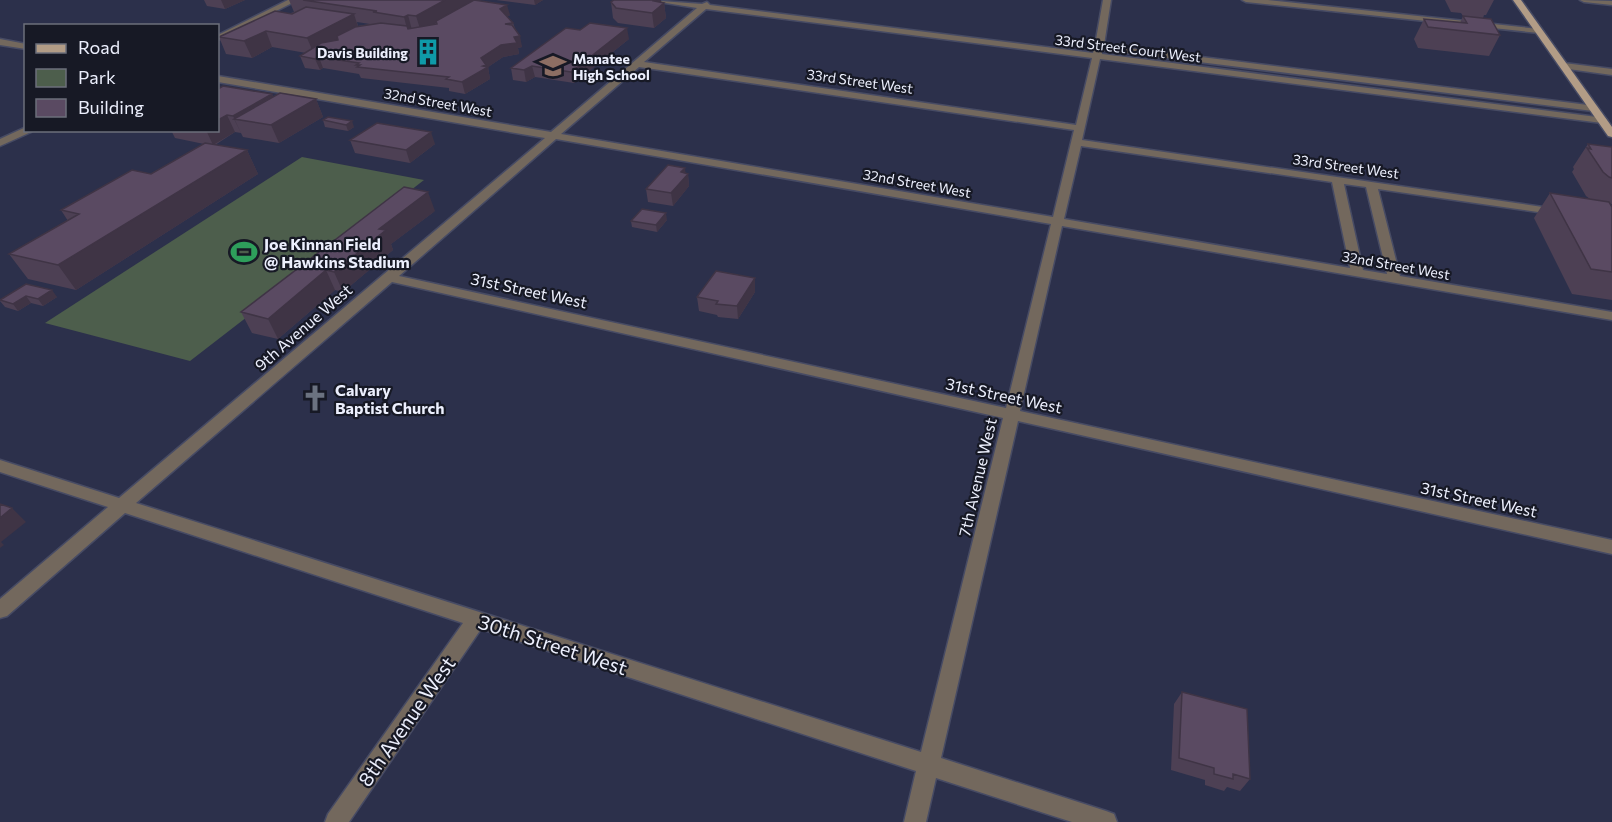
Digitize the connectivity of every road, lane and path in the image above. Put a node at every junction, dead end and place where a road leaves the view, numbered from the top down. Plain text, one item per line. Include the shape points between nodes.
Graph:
1 (294, 0) edge
2 (651, 0) edge
3 (713, 0) edge
4 (1107, 0) edge
5 (1246, 0) edge
6 (1517, 0) edge
7 (1584, 0) edge
8 (1612, 3) edge
9 (703, 8) junction
10 (1539, 31) junction
11 (219, 38) edge
12 (0, 42) edge
13 (24, 47) edge
14 (1097, 52) junction
15 (637, 64) junction
16 (1564, 66) junction
17 (1612, 72) edge
18 (219, 79) edge
19 (1593, 108) junction
20 (1602, 120) junction
21 (24, 131) edge
22 (1612, 134) edge
23 (1078, 135) junction
24 (553, 136) junction
25 (0, 143) edge
26 (1337, 179) junction
27 (1371, 184) junction
28 (1569, 214) edge
29 (1057, 222) junction
30 (1357, 273) junction
31 (388, 277) junction
32 (1395, 280) junction
33 (1612, 316) edge
34 (1010, 415) junction
35 (0, 466) edge
36 (123, 505) junction
37 (1612, 547) edge
38 (0, 610) edge
39 (477, 619) junction
40 (928, 766) junction
41 (336, 822) edge
42 (915, 822) edge
43 (1106, 822) edge

1 - 11 street
2 - 9 street, 33rd Street Court West
3 - 9 street, 9th Avenue West
3 - 14 street, 33rd Street Court West
4 - 14 street, 7th Avenue West
5 - 10 street
6 - 10 main road
7 - 8 street
9 - 14 street, 33rd Street Court West
9 - 15 street, 9th Avenue West
10 - 16 main road
12 - 13 street
14 - 19 street, 33rd Street Court West
14 - 20 street, 33rd Street Court West
14 - 23 street, 7th Avenue West
15 - 23 street, 33rd Street West
15 - 24 street, 9th Avenue West
16 - 17 street
16 - 19 main road
18 - 24 street, 32nd Street West
19 - 20 main road
20 - 22 main road
21 - 25 street
23 - 26 street, 33rd Street West
23 - 29 street, 7th Avenue West
24 - 29 street, 32nd Street West
24 - 31 street, 9th Avenue West
26 - 27 street, 33rd Street West
26 - 30 street
27 - 28 street, 33rd Street West
27 - 32 street
29 - 30 street, 32nd Street West
29 - 34 street, 7th Avenue West
30 - 32 street, 32nd Street West
31 - 34 street, 31st Street West
31 - 36 street, 9th Avenue West
32 - 33 street, 32nd Street West
34 - 37 street, 31st Street West
34 - 40 street, 7th Avenue West
35 - 36 street, 30th Street West
36 - 38 street, 9th Avenue West
36 - 39 street, 30th Street West
39 - 40 street, 30th Street West
39 - 41 street, 8th Avenue West
40 - 42 street, 7th Avenue West
40 - 43 street, 30th Street West

